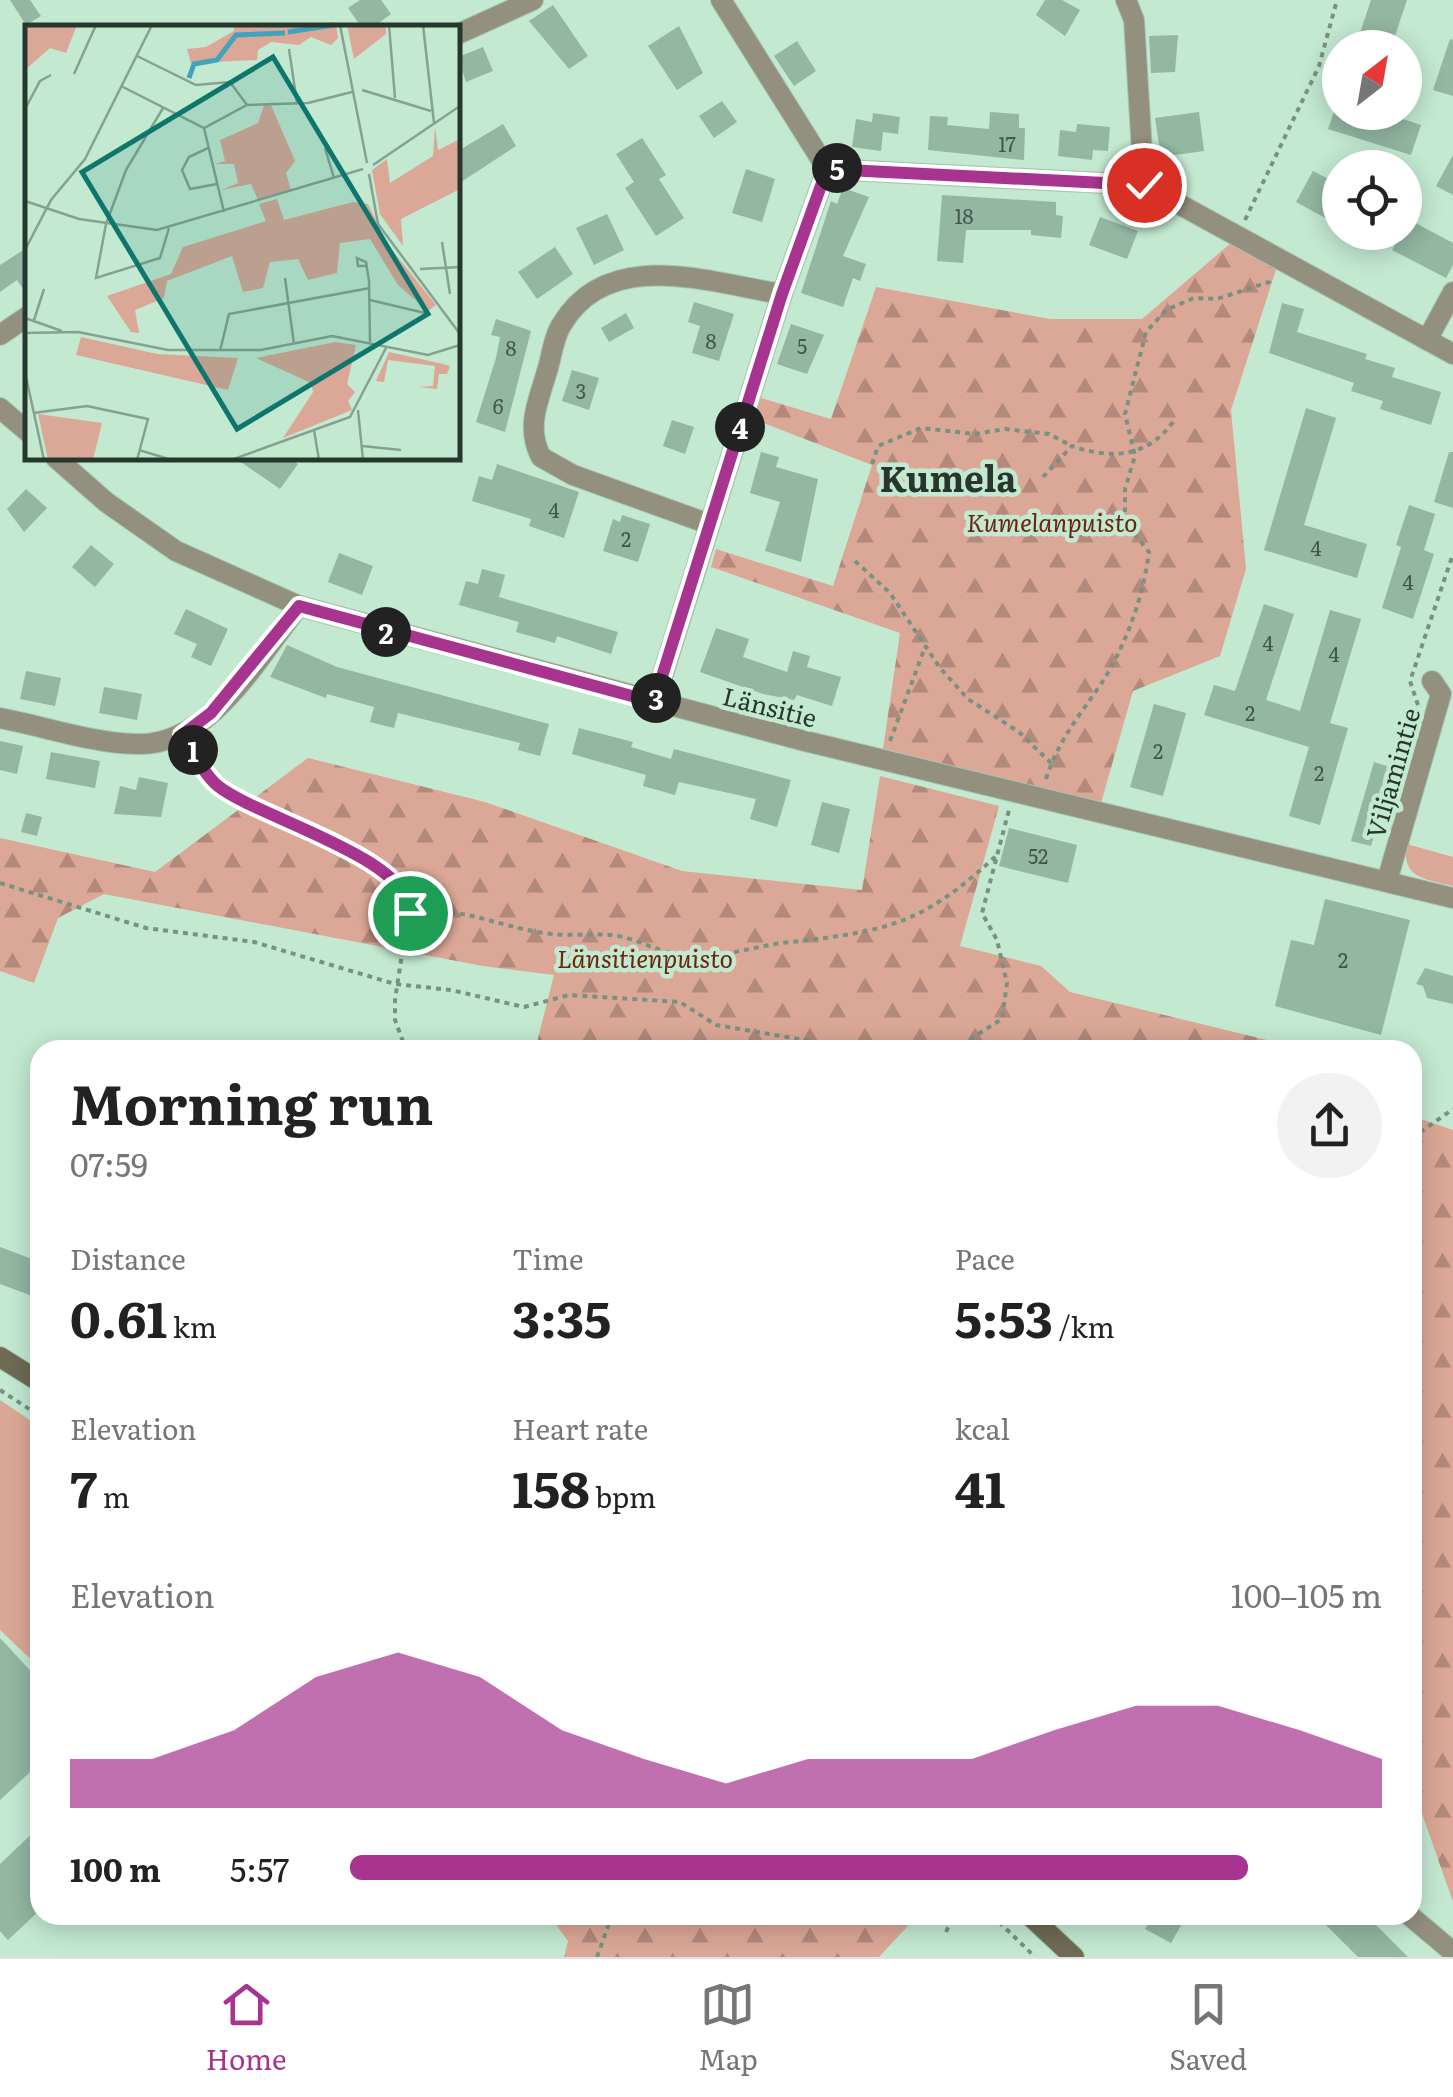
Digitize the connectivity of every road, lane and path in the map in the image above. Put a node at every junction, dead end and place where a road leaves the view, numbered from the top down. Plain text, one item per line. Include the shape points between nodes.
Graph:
1 (533, 0) edge
2 (721, 0) edge
3 (1126, 0) edge
4 (1337, 0) edge
5 (460, 33) edge
6 (827, 169) junction
7 (1144, 185) junction
8 (1238, 238) junction
9 (1279, 260) junction
10 (1453, 292) edge
11 (782, 294) junction
12 (25, 318) edge
13 (0, 335) edge
14 (1427, 340) junction
15 (1453, 354) edge
16 (0, 408) edge
17 (1174, 422) dead end
18 (25, 429) edge
19 (1072, 446) junction
20 (1134, 450) junction
21 (58, 460) edge
22 (872, 464) dead end
23 (1042, 477) dead end
24 (709, 524) junction
25 (1453, 554) edge
26 (855, 560) dead end
27 (299, 606) junction
28 (926, 646) junction
29 (1422, 649) dead end
30 (1432, 681) dead end
31 (654, 702) junction
32 (0, 718) edge
33 (182, 735) junction
34 (883, 760) junction
35 (1052, 763) junction
36 (1014, 791) junction
37 (1042, 798) junction
38 (996, 856) junction
39 (1387, 881) junction
40 (0, 883) edge
41 (1453, 898) edge
42 (410, 913) junction
43 (395, 984) junction
44 (402, 1040) edge
45 (804, 1040) edge
46 (969, 1040) edge
47 (1453, 1109) edge
48 (1422, 1131) edge
49 (0, 1357) edge
50 (30, 1376) edge
51 (0, 1390) edge
52 (30, 1410) edge
53 (608, 1925) edge
54 (949, 1925) edge
55 (1002, 1925) edge
56 (1041, 1925) edge
57 (1420, 1925) edge
58 (946, 1932) dead end
59 (1453, 1952) edge
60 (597, 1957) edge
61 (1035, 1957) edge
62 (1074, 1957) edge

1 - 5 street
2 - 6 street
3 - 7 street via 1134,20
4 - 8 path via 1318,66
6 - 7 street
6 - 11 street
7 - 8 street
8 - 9 street
9 - 14 street
9 - 20 path via 1270,282 1217,299 1194,298 1166,310 1146,332 1125,414
10 - 14 street
11 - 24 street
11 - 24 street via 683,275 643,276 585,294 560,326 531,426 542,456 573,475
12 - 13 street
14 - 15 street
16 - 18 street
17 - 20 path via 1157,444
19 - 20 path via 1102,456
19 - 22 path via 1049,434 921,428 878,446
19 - 23 path
20 - 35 path via 1124,522 1149,552 1144,593 1102,682
21 - 27 street, Länsitie via 176,551
24 - 31 street
25 - 29 path
26 - 28 path via 890,592
27 - 31 street, Länsitie
27 - 33 street via 211,713
28 - 34 path
28 - 35 path via 968,699
30 - 39 street, Viljamintie via 1441,694
31 - 34 street, Länsitie
32 - 33 street via 130,744
33 - 42 path via 216,785 362,857 400,884
34 - 36 street, Länsitie
35 - 37 path
36 - 37 street, Länsitie
36 - 38 path
37 - 39 street, Länsitie
38 - 42 path via 942,904 913,920 736,952 655,952 616,935 531,931 447,908
38 - 46 path via 982,913 1008,984 1002,1019
39 - 41 street, Länsitie
40 - 43 path via 146,928 254,942
42 - 43 path
43 - 44 path
43 - 45 path via 524,1006 569,995 680,1002 716,1025
47 - 48 path
49 - 50 street
51 - 52 path
53 - 60 path
54 - 58 path
55 - 61 path
56 - 62 street
57 - 59 street

